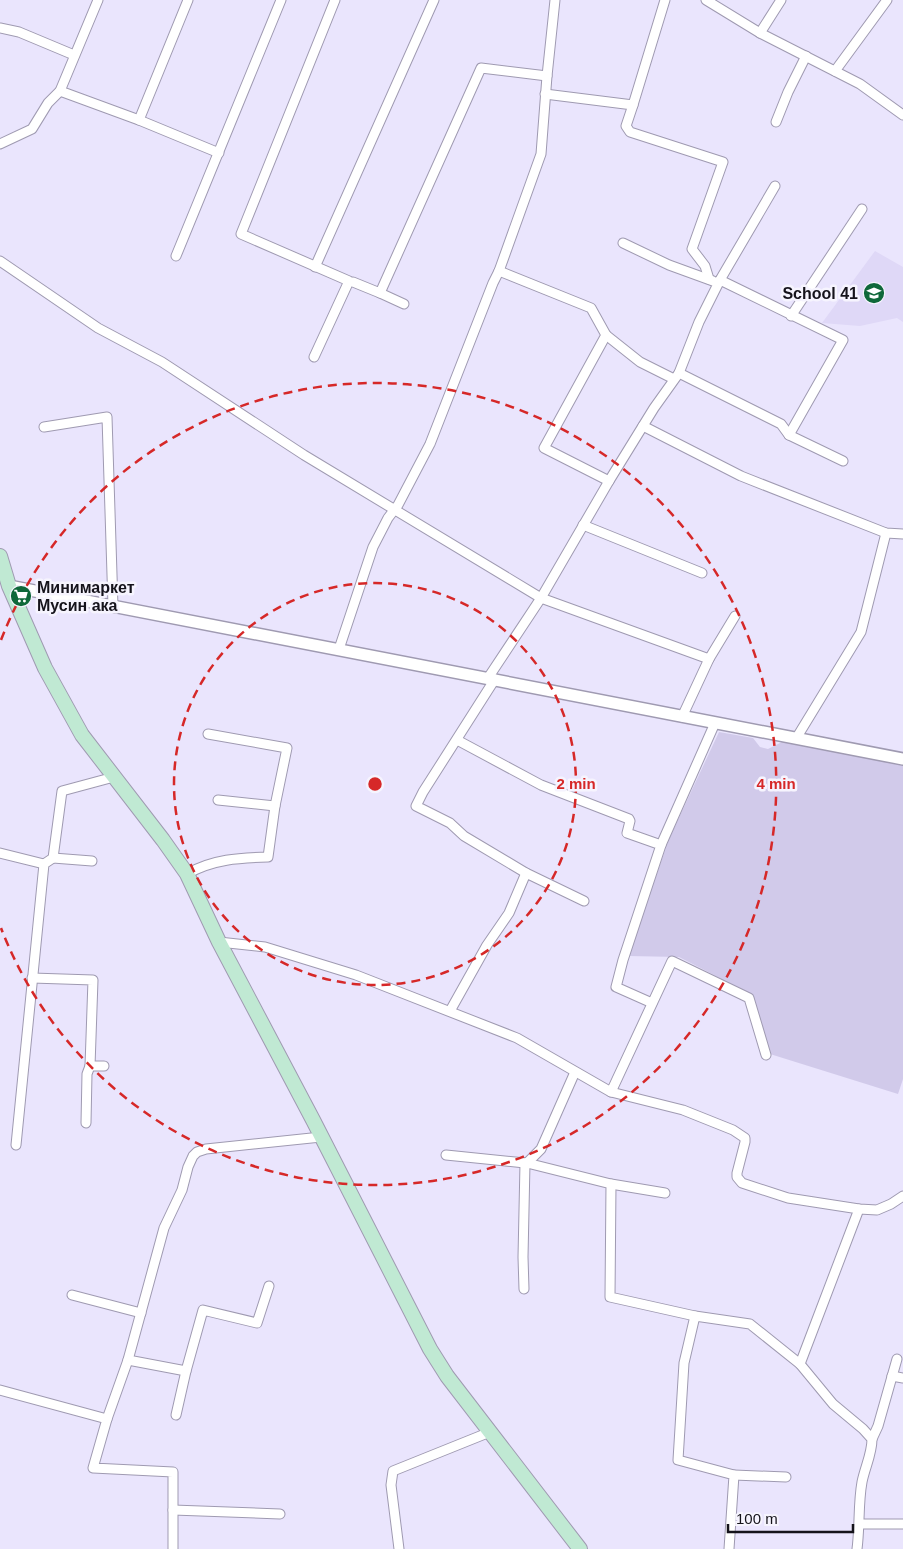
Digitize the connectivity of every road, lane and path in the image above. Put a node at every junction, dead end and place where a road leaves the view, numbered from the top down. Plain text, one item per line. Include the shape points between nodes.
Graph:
1 (98, 0) edge
2 (188, 0) edge
3 (281, 0) edge
4 (335, 0) edge
5 (434, 0) edge
6 (555, 0) edge
7 (665, 0) edge
8 (706, 0) edge
9 (781, 0) edge
10 (887, 0) edge
11 (0, 28) edge
12 (760, 33) junction
13 (74, 55) junction
14 (806, 56) junction
15 (835, 72) junction
16 (546, 76) junction
17 (60, 92) junction
18 (545, 94) junction
19 (633, 105) junction
20 (903, 115) edge
21 (139, 120) junction
22 (776, 122) dead end
23 (0, 144) edge
24 (219, 153) junction
25 (775, 186) dead end
26 (862, 208) dead end
27 (623, 243) dead end
28 (176, 256) dead end
29 (0, 262) edge
30 (315, 267) junction
31 (499, 271) junction
32 (709, 279) junction
33 (719, 281) junction
34 (353, 282) dead end
35 (380, 293) junction
36 (404, 304) dead end
37 (791, 316) junction
38 (606, 335) junction
39 (314, 357) dead end
40 (676, 376) junction
41 (643, 426) junction
42 (44, 427) dead end
43 (789, 435) junction
44 (844, 462) dead end
45 (609, 481) junction
46 (394, 510) junction
47 (583, 525) junction
48 (886, 533) junction
49 (903, 534) edge
50 (0, 556) edge
51 (702, 573) dead end
52 (9, 586) junction
53 (541, 598) junction
54 (113, 606) junction
55 (736, 616) dead end
56 (339, 649) junction
57 (709, 658) junction
58 (491, 679) junction
59 (682, 717) junction
60 (715, 723) junction
61 (208, 734) dead end
62 (797, 738) junction
63 (457, 740) junction
64 (903, 758) edge
65 (114, 777) junction
66 (218, 800) dead end
67 (275, 806) junction
68 (661, 845) junction
69 (0, 853) edge
70 (52, 858) junction
71 (92, 860) dead end
72 (44, 864) junction
73 (526, 873) junction
74 (187, 874) junction
75 (584, 901) dead end
76 (219, 942) junction
77 (32, 978) junction
78 (652, 1003) junction
79 (450, 1011) junction
80 (766, 1055) dead end
81 (90, 1066) junction
82 (104, 1066) dead end
83 (575, 1072) junction
84 (611, 1092) junction
85 (86, 1123) dead end
86 (321, 1137) junction
87 (16, 1145) dead end
88 (446, 1155) dead end
89 (526, 1163) junction
90 (611, 1184) junction
91 (665, 1193) dead end
92 (903, 1196) edge
93 (859, 1209) junction
94 (269, 1286) dead end
95 (524, 1289) dead end
96 (72, 1295) dead end
97 (140, 1313) junction
98 (694, 1316) junction
99 (897, 1358) dead end
100 (128, 1360) junction
101 (800, 1364) junction
102 (186, 1371) junction
103 (892, 1376) junction
104 (903, 1378) edge
105 (0, 1390) edge
106 (176, 1415) dead end
107 (107, 1419) junction
108 (490, 1432) junction
109 (872, 1439) junction
110 (734, 1475) junction
111 (786, 1477) dead end
112 (173, 1510) junction
113 (280, 1514) dead end
114 (860, 1524) junction
115 (903, 1524) edge
116 (173, 1549) edge
117 (398, 1549) edge
118 (580, 1549) edge
119 (729, 1549) edge
120 (857, 1549) edge

1 - 13 street
2 - 21 street
3 - 24 street
4 - 30 street via 240,234
5 - 30 street
6 - 16 street
7 - 19 street
8 - 12 street
9 - 12 street
10 - 15 street
11 - 13 street via 19,32
12 - 14 street
13 - 17 street
14 - 15 street
14 - 22 street
15 - 20 street via 860,84
16 - 18 street
16 - 35 street via 481,68
17 - 21 street
17 - 23 street via 48,103 32,129
18 - 19 street
18 - 31 street via 541,154
19 - 32 street via 626,126 630,132 723,162 692,249 705,266
21 - 24 street
24 - 28 street
25 - 33 street
26 - 37 street
27 - 32 street via 669,265
29 - 46 street via 98,328 162,362
30 - 39 street via 349,281
31 - 38 street via 590,308
31 - 46 street via 430,444
32 - 33 street
33 - 37 street
33 - 40 street
34 - 35 street
35 - 36 street
37 - 43 street via 843,340
38 - 40 street via 640,362
38 - 45 street via 544,448
40 - 41 street
40 - 43 street via 781,424
41 - 45 street
41 - 48 street via 741,476
42 - 54 street via 107,417
43 - 44 street
45 - 47 street
46 - 53 street
46 - 56 street via 372,547
47 - 51 street
47 - 53 street
48 - 49 street
48 - 62 street via 861,632
50 - 52 main road
52 - 54 street
52 - 65 main road via 45,668 77,726
53 - 57 street
53 - 58 street
54 - 56 street
55 - 57 street
56 - 58 street
57 - 59 street
58 - 59 street
58 - 63 street
59 - 60 street
60 - 62 street
60 - 68 street
61 - 67 street via 287,748
62 - 64 street
63 - 68 street via 541,785 629,820 627,833
63 - 73 street via 416,806 450,823 464,836
65 - 70 street via 62,792
65 - 74 main road
66 - 67 street
67 - 74 street via 268,857 202,865
68 - 78 street via 616,987
69 - 72 street
70 - 71 street
70 - 72 street
72 - 77 street
73 - 75 street
73 - 79 street via 508,913
74 - 76 main road
76 - 79 street via 265,947 356,975
76 - 86 main road
77 - 81 street via 93,980
77 - 87 street
78 - 80 street via 672,961 749,998
78 - 84 street
79 - 83 street via 517,1038
81 - 82 street
81 - 85 street
83 - 84 street
83 - 89 street via 542,1149
84 - 93 street via 683,1110 740,1134 745,1142 737,1177 742,1184 788,1198
86 - 97 street via 197,1152 164,1228
86 - 108 main road via 430,1349
88 - 89 street
89 - 90 street
89 - 95 street
90 - 91 street
90 - 98 street via 610,1297
92 - 93 street via 876,1210
93 - 101 street
94 - 102 street via 257,1323 203,1310
96 - 97 street
97 - 100 street
98 - 101 street via 750,1324
98 - 110 street via 684,1363 678,1460
99 - 103 street
100 - 102 street
100 - 107 street
101 - 109 street via 833,1404
102 - 106 street
103 - 104 street
103 - 109 street
105 - 107 street
107 - 112 street via 93,1468 173,1472
108 - 117 street via 392,1471
108 - 118 main road
109 - 114 street via 872,1450 862,1481
110 - 111 street
110 - 119 street
112 - 113 street
112 - 116 street
114 - 115 street
114 - 120 street

